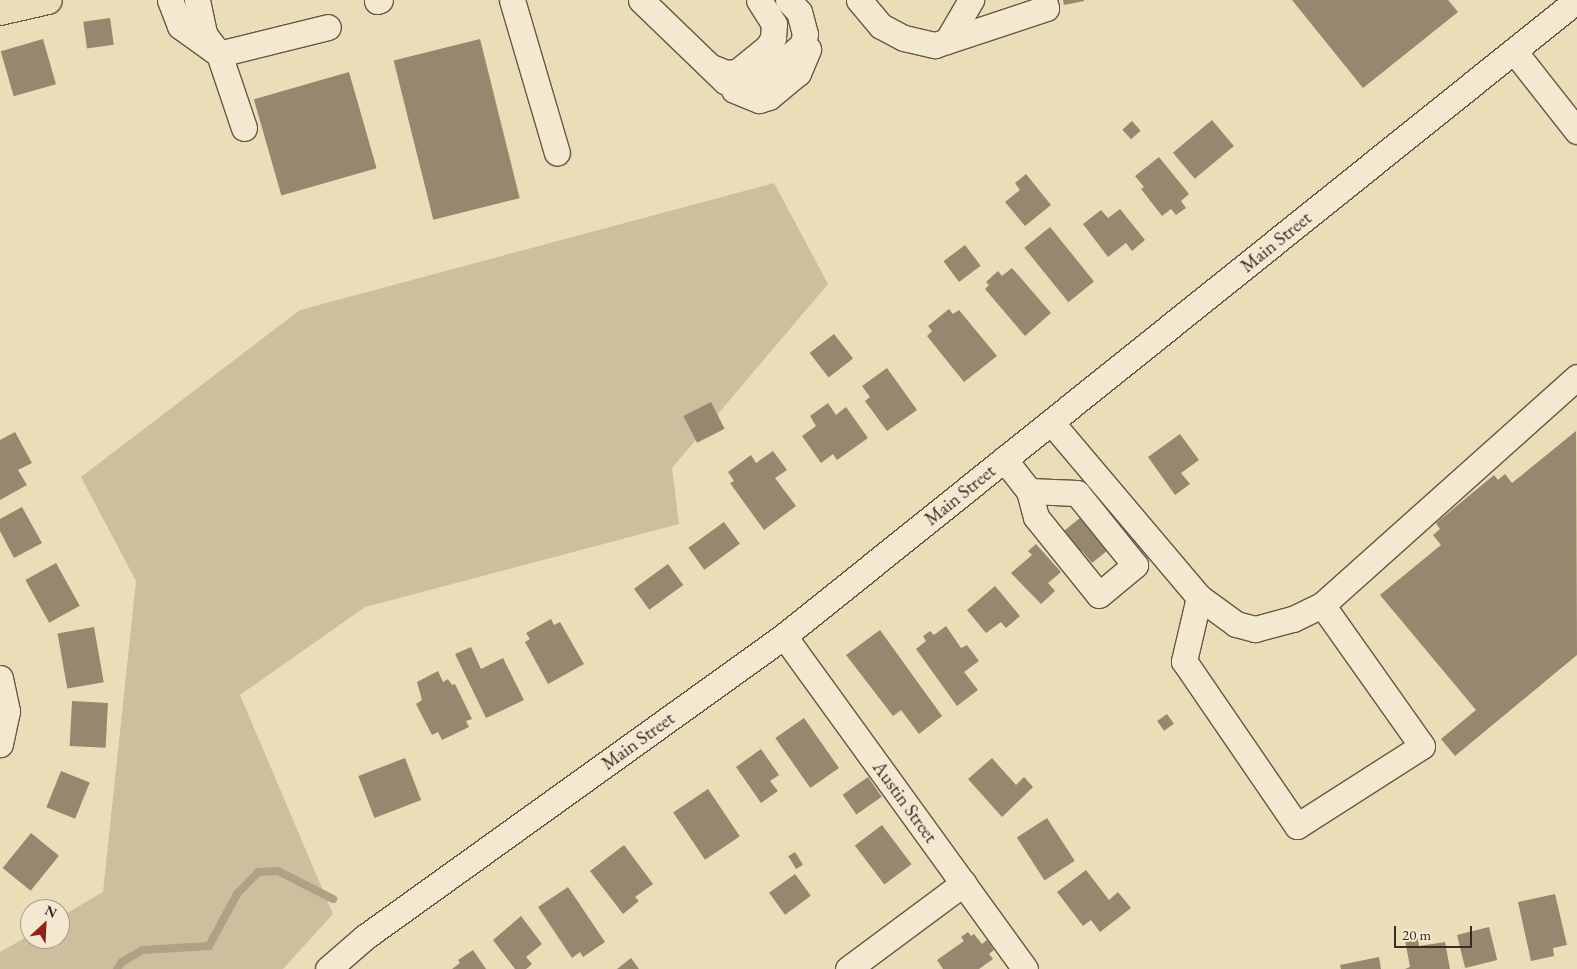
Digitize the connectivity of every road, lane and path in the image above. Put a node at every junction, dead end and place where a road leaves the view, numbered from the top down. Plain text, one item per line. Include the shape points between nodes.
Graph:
1 (48, 0) edge
2 (170, 0) edge
3 (197, 0) edge
4 (512, 0) edge
5 (641, 0) edge
6 (759, 0) edge
7 (788, 0) edge
8 (858, 0) edge
9 (971, 0) edge
10 (1044, 0) edge
11 (1577, 0) edge
12 (0, 12) edge
13 (328, 26) dead end
14 (947, 41) junction
15 (1514, 51) junction
16 (219, 54) junction
17 (718, 74) junction
18 (1573, 118) edge
19 (244, 128) dead end
20 (558, 153) dead end
21 (1577, 377) edge
22 (1051, 422) junction
23 (1004, 459) junction
24 (1029, 491) junction
25 (1199, 597) junction
26 (1322, 605) junction
27 (784, 636) junction
28 (0, 678) edge
29 (0, 744) edge
30 (964, 883) junction
31 (328, 969) edge
32 (848, 969) edge
33 (1025, 969) edge

1 - 12 main road
2 - 16 street via 180,26 188,35
3 - 16 street via 204,34
4 - 20 street
5 - 17 street
6 - 17 street via 774,24 773,38 768,47 737,72
7 - 17 street via 799,12 805,34 793,56 755,84 743,87
8 - 14 street via 881,26 904,38 935,45
9 - 14 street
10 - 14 street via 1046,8
11 - 15 street, Main Street
13 - 16 street
15 - 18 street
15 - 22 street, Main Street
16 - 19 street
21 - 26 street
22 - 23 street, Main Street
22 - 25 street
23 - 24 street
23 - 27 street, Main Street
24 - 24 street via 1036,517 1098,596 1135,565 1077,493
25 - 26 street via 1236,624 1255,629 1293,619
25 - 26 street via 1184,662 1297,826 1422,746
27 - 30 street, Austin Street
27 - 31 street, Main Street via 364,937
28 - 29 street via 7,711
30 - 32 street
30 - 33 street, Austin Street

